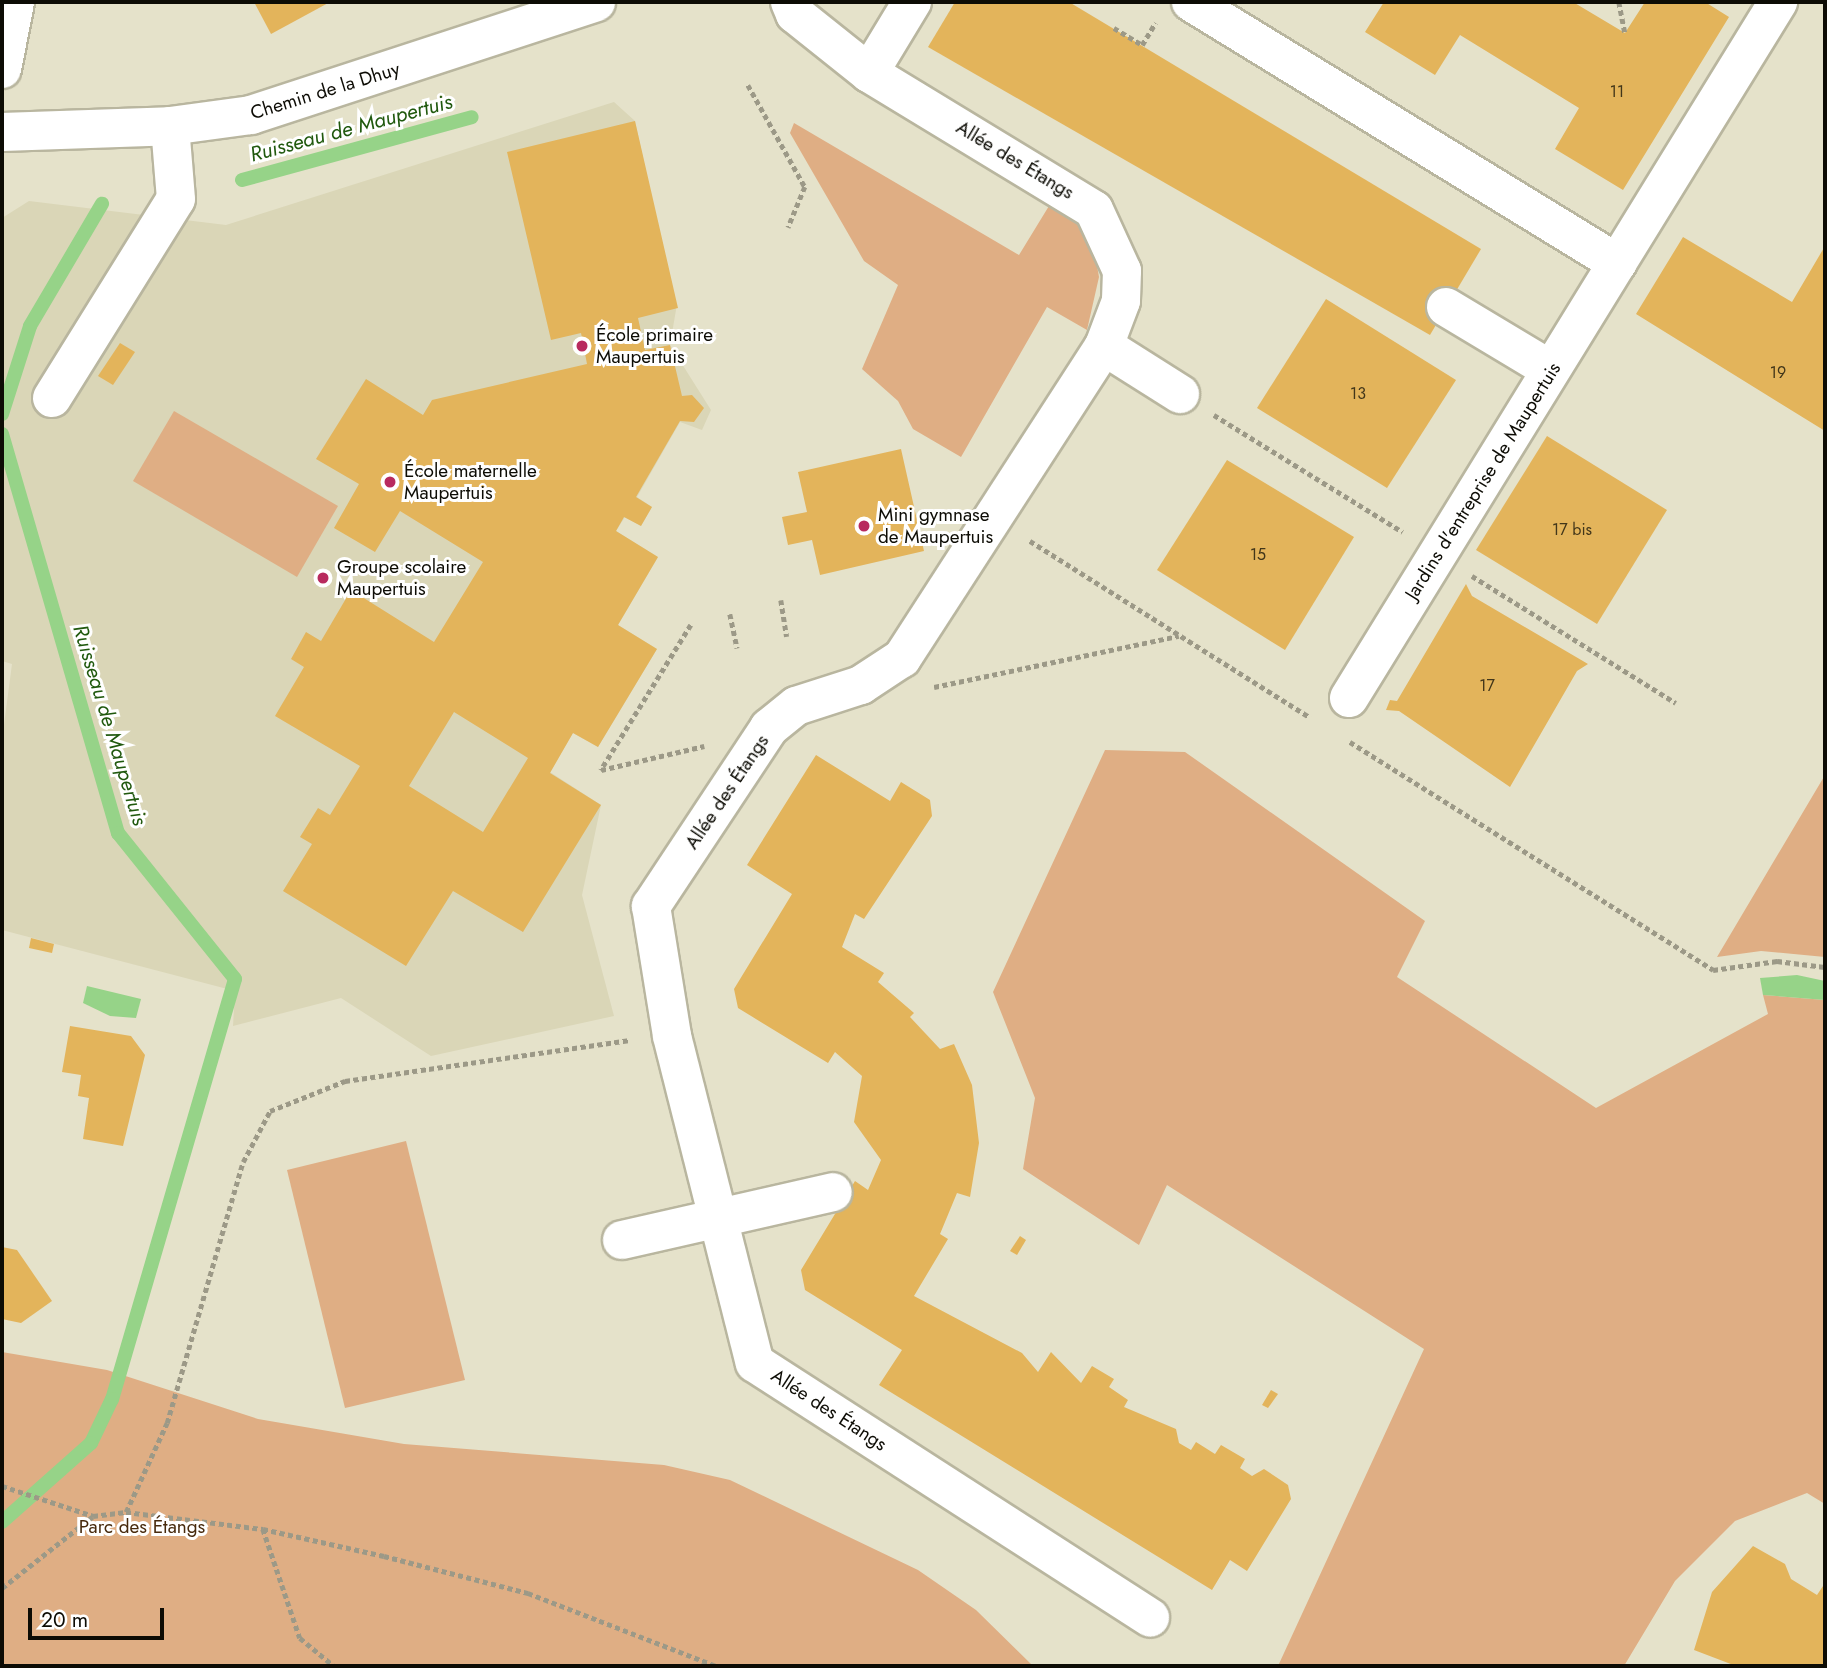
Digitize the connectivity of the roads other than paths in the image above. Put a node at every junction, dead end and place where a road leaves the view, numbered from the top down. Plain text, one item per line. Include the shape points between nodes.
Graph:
1 (15, 2) edge
2 (596, 2) edge
3 (790, 2) edge
4 (912, 2) edge
5 (1191, 2) edge
6 (1778, 2) edge
7 (2, 69) edge
8 (869, 73) junction
9 (170, 126) junction
10 (2, 132) edge
11 (1617, 263) junction
12 (1446, 307) dead end
13 (1104, 346) junction
14 (1551, 370) junction
15 (1180, 394) road end
16 (52, 398) dead end
17 (1349, 698) dead end
18 (834, 1192) dead end
19 (718, 1216) junction
20 (622, 1240) dead end
21 (1150, 1618) dead end

1 - 7 street
2 - 9 street, Chemin de la Dhuy via 261,112
3 - 8 street, Allée des Étangs via 795,14
4 - 8 street
5 - 11 street
6 - 11 street, Jardins d'entreprise de Maupertuis
8 - 13 street, Allée des Étangs via 1094,210 1122,271 1121,301
9 - 10 street, Chemin de la Dhuy
9 - 16 street via 176,198
11 - 14 street, Jardins d'entreprise de Maupertuis
12 - 14 street
13 - 15 street
13 - 19 street, Allée des Étangs via 902,658 862,685 796,706 769,728 651,906 672,1036
14 - 17 street, Jardins d'entreprise de Maupertuis
18 - 19 street
19 - 20 street
19 - 21 street, Allée des Étangs via 755,1363

